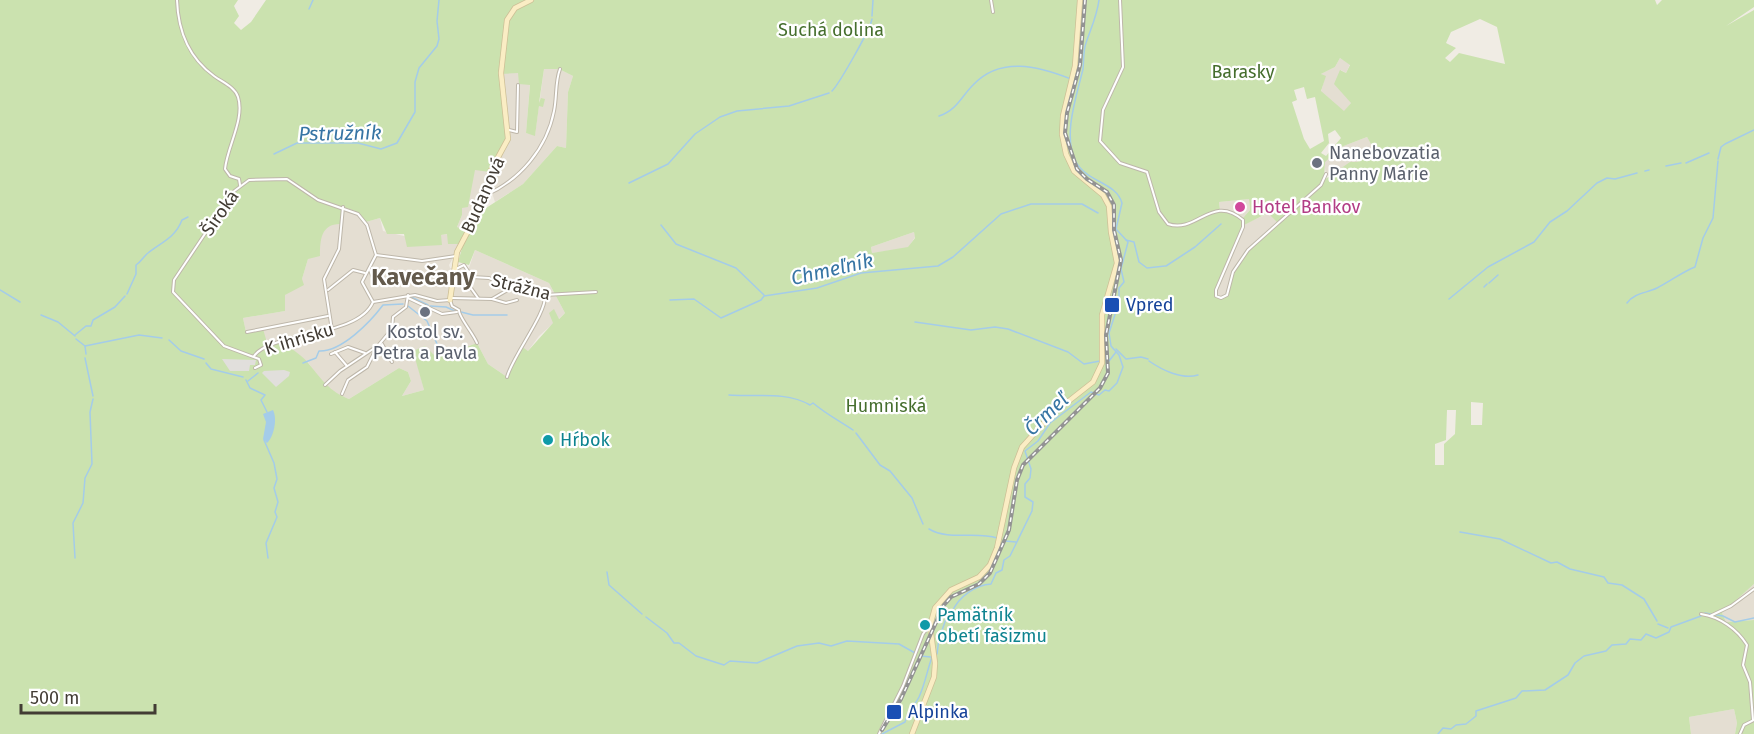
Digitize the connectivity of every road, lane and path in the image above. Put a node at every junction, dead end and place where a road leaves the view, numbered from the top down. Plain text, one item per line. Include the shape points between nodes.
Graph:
1 (177, 0) edge
2 (531, 0) edge
3 (991, 0) edge
4 (1080, 0) edge
5 (1120, 0) edge
6 (993, 12) dead end
7 (560, 69) dead end
8 (518, 85) dead end
9 (509, 128) junction
10 (1326, 174) dead end
11 (239, 178) junction
12 (250, 180) junction
13 (240, 185) junction
14 (486, 195) junction
15 (343, 207) junction
16 (376, 255) junction
17 (456, 256) junction
18 (370, 270) junction
19 (454, 271) junction
20 (365, 273) junction
21 (375, 282) dead end
22 (512, 288) junction
23 (328, 290) junction
24 (596, 292) dead end
25 (545, 295) junction
26 (408, 296) junction
27 (478, 298) junction
28 (450, 299) junction
29 (492, 299) junction
30 (517, 300) dead end
31 (373, 302) junction
32 (457, 312) junction
33 (328, 316) junction
34 (332, 330) junction
35 (248, 332) dead end
36 (381, 343) junction
37 (477, 343) dead end
38 (377, 346) junction
39 (335, 352) junction
40 (365, 353) junction
41 (331, 354) dead end
42 (254, 356) junction
43 (392, 362) dead end
44 (347, 366) junction
45 (255, 368) dead end
46 (507, 377) dead end
47 (325, 385) dead end
48 (342, 394) dead end
49 (1754, 589) edge
50 (1701, 614) dead end
51 (1711, 615) junction
52 (930, 626) junction
53 (1753, 720) edge
54 (879, 734) edge
55 (912, 734) edge
56 (1740, 734) edge

1 - 11 street via 180,29 189,48 204,68 233,89 238,98 225,169 230,176
2 - 9 main road via 515,8 507,20 501,73
3 - 6 street
4 - 52 main road via 1075,66 1062,134 1074,171 1103,195 1109,206 1117,262 1102,315 1102,363 1090,385 1051,415 1025,442 1014,468 992,562 979,577 944,596 935,608
5 - 10 street via 1123,66 1103,110 1101,144 1120,163 1147,172 1166,222 1184,225 1205,215 1227,211 1244,223 1216,296 1224,297 1228,292 1233,272 1248,250 1321,185
7 - 14 street via 551,122 542,144 508,184
8 - 9 street via 517,132
9 - 14 main road, Budanová via 505,147 490,172
11 - 12 street
11 - 13 street
12 - 13 street, Široká
12 - 15 street, Široká via 285,178 318,200
13 - 42 street, Široká via 174,279 173,292 224,345
14 - 17 main road, Budanová
15 - 16 street, Široká via 366,222
15 - 23 street via 339,249 324,279
16 - 17 street via 422,261
16 - 18 street
17 - 19 main road, Budanová
18 - 20 street
18 - 21 street
19 - 22 street, Strážna via 464,265 472,277 489,278
19 - 27 street
19 - 28 main road, Budanová
20 - 23 street via 353,270
20 - 31 street via 362,284
22 - 25 street, Strážna via 537,290
22 - 29 street
23 - 33 street
24 - 25 street, Strážna
25 - 46 street via 544,306 514,356
26 - 28 street
26 - 31 street
26 - 32 street via 442,314
26 - 36 street via 405,308 393,317 392,329
27 - 28 street
27 - 29 street
28 - 32 street
29 - 30 street via 506,303
31 - 34 street, K ihrisku via 364,312
32 - 37 street
33 - 34 street
33 - 35 street
34 - 42 street, K ihrisku via 272,344
36 - 38 street
36 - 43 street
38 - 40 street
38 - 48 street via 367,367 348,380
39 - 40 street via 348,347
39 - 41 street
39 - 44 street
40 - 44 street
42 - 45 street via 261,362
44 - 47 street
49 - 51 street
50 - 51 street
51 - 53 street via 1738,633 1747,645 1743,664 1750,682
52 - 54 street via 924,631
52 - 55 main road via 934,673
53 - 56 street via 1743,725

